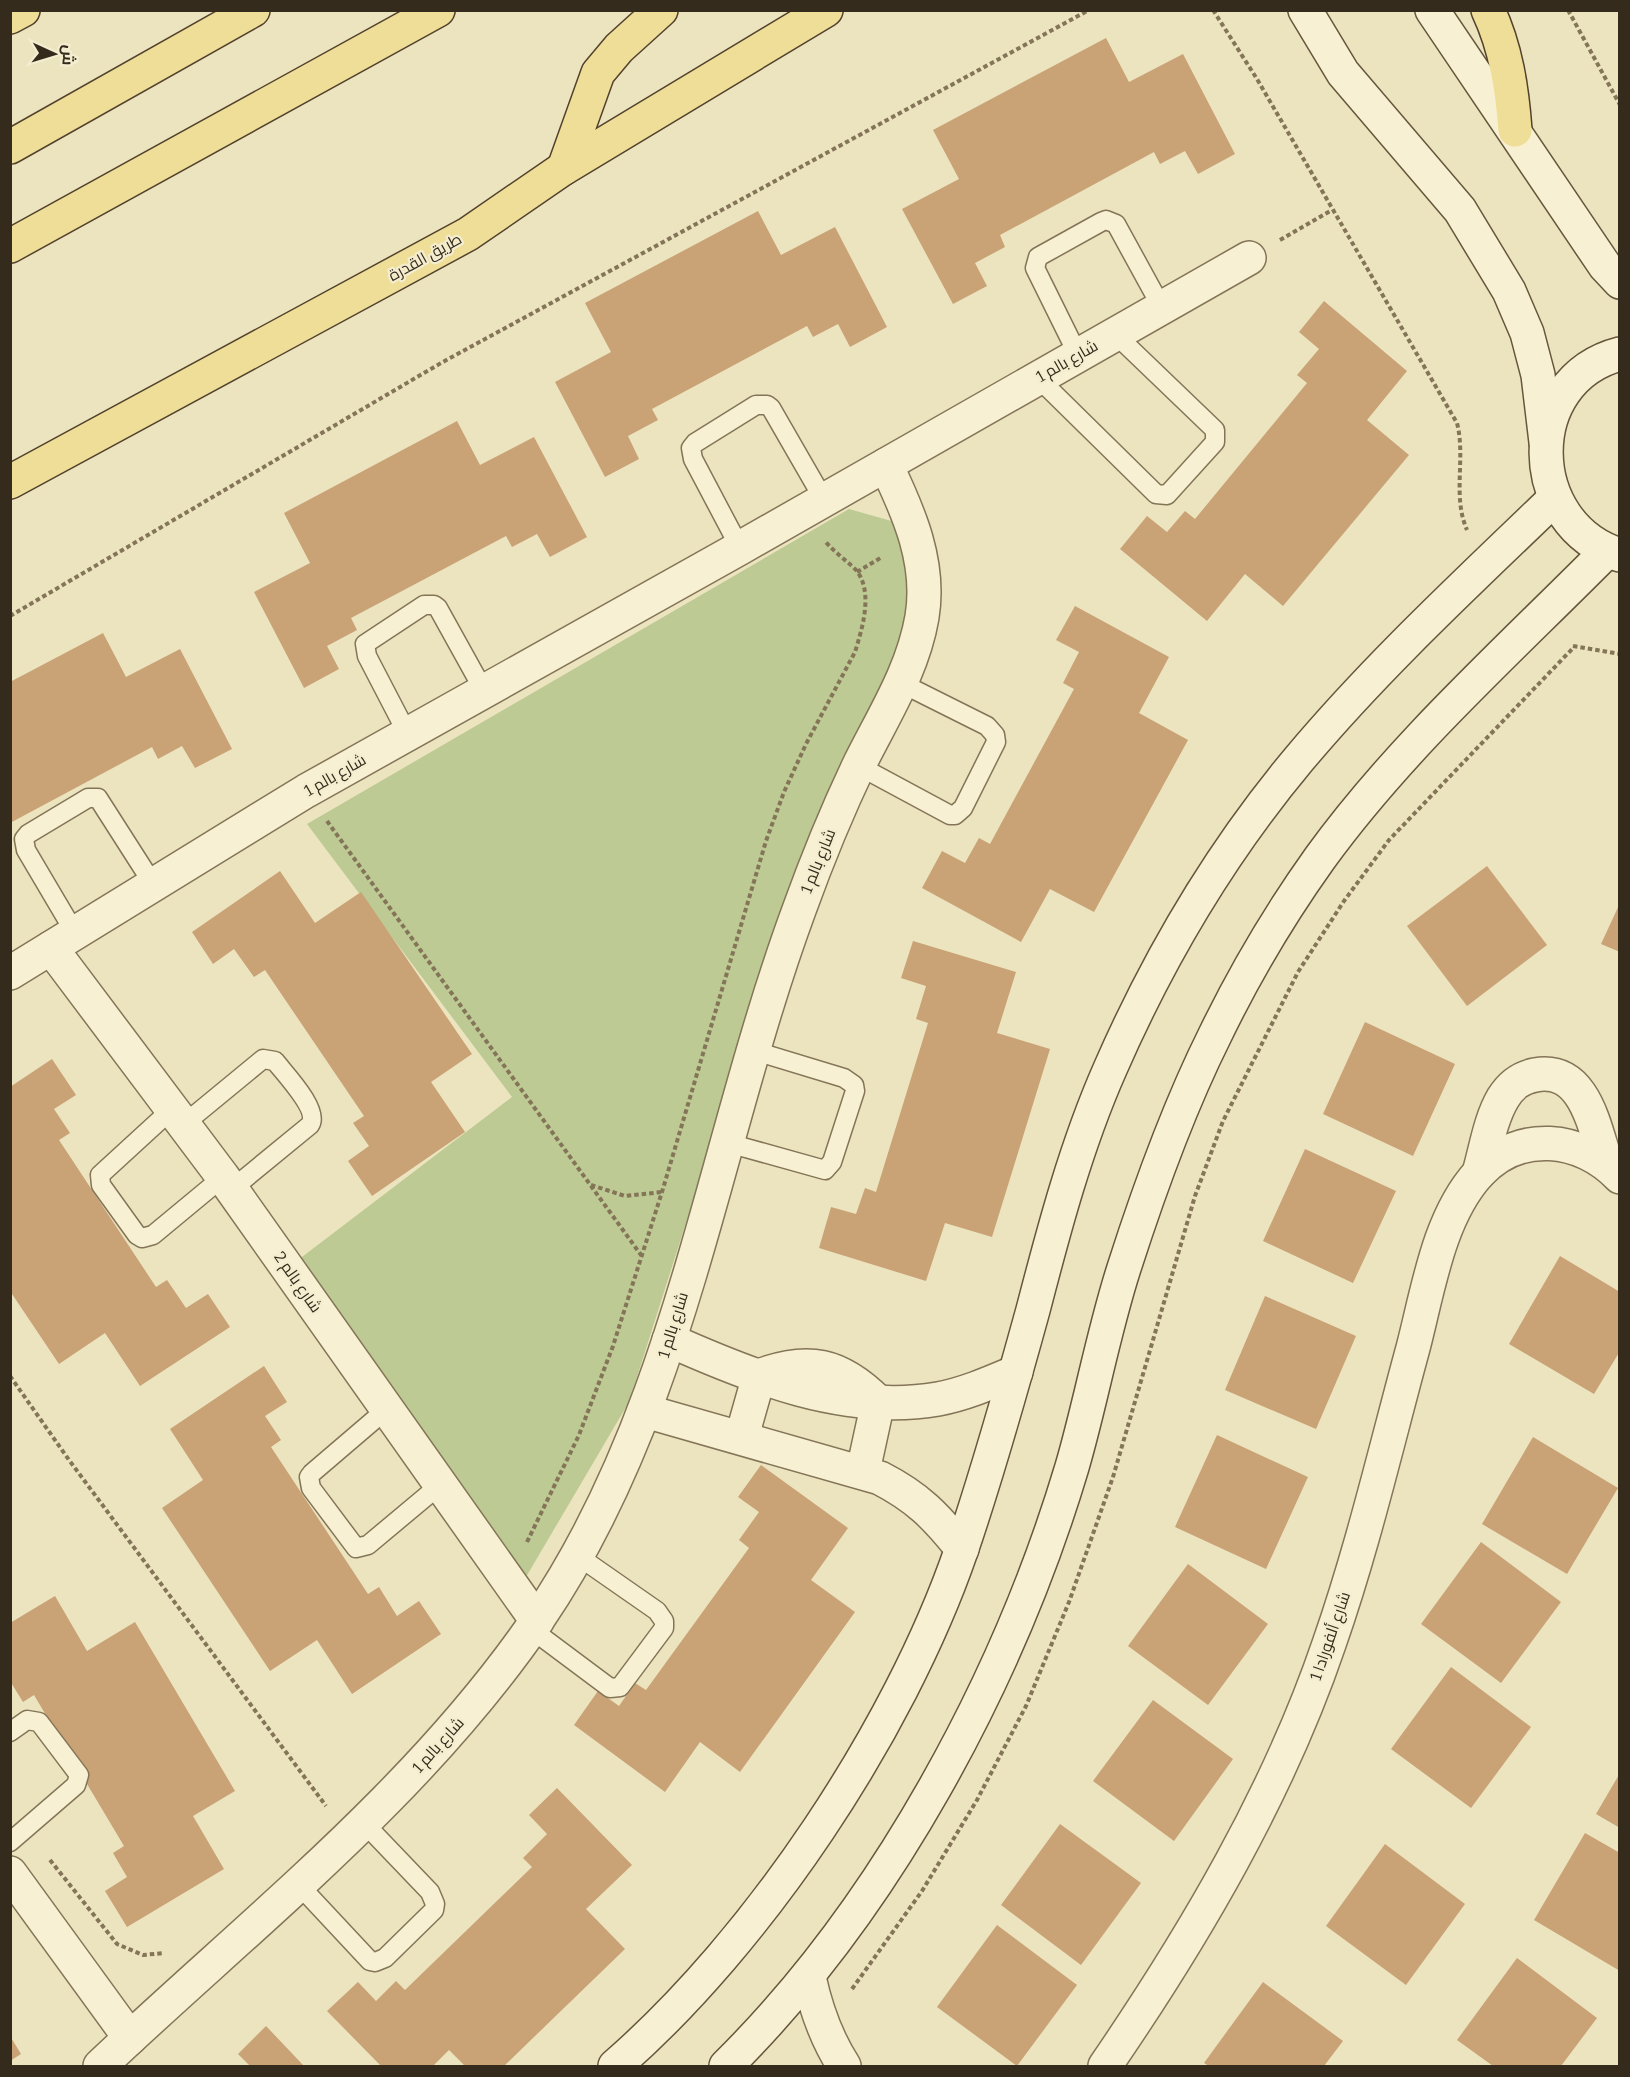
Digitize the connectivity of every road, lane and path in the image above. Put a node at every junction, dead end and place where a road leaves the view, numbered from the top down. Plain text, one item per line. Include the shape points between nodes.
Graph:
1 (23, 10) edge
2 (253, 10) edge
3 (661, 10) edge
4 (826, 10) edge
5 (1089, 10) edge
6 (1213, 10) edge
7 (1305, 10) edge
8 (1432, 10) edge
9 (1488, 10) edge
10 (1568, 10) edge
11 (10, 17) edge
12 (425, 17) edge
13 (1620, 105) edge
14 (1515, 130) junction
15 (10, 147) edge
16 (564, 168) junction
17 (1332, 210) junction
18 (10, 246) edge
19 (1249, 258) joint
20 (1620, 282) edge
21 (1162, 308) junction
22 (1114, 333) junction
23 (1620, 354) edge
24 (1078, 356) junction
25 (1038, 378) junction
26 (1546, 442) junction
27 (886, 465) junction
28 (10, 482) edge
29 (1554, 499) junction
30 (814, 506) junction
31 (740, 548) junction
32 (1613, 553) edge
33 (1486, 565) junction
34 (10, 616) edge
35 (1539, 619) junction
36 (1574, 647) junction
37 (1620, 654) edge
38 (901, 683) junction
39 (484, 691) junction
40 (407, 733) junction
41 (859, 766) junction
42 (306, 791) junction
43 (153, 884) junction
44 (63, 941) junction
45 (10, 973) edge
46 (755, 1051) junction
47 (178, 1116) junction
48 (728, 1143) junction
49 (1613, 1169) edge
50 (1479, 1173) junction
51 (227, 1183) junction
52 (590, 1185) junction
53 (662, 1192) junction
54 (641, 1255) junction
55 (669, 1340) junction
56 (1016, 1372) junction
57 (10, 1376) edge
58 (759, 1376) junction
59 (878, 1402) junction
60 (388, 1408) junction
61 (645, 1411) junction
62 (742, 1436) junction
63 (863, 1472) junction
64 (441, 1484) junction
65 (962, 1549) junction
66 (578, 1556) junction
67 (517, 1592) junction
68 (534, 1625) junction
69 (10, 1732) edge
70 (318, 1816) dead end
71 (363, 1822) junction
72 (26, 1829) junction
73 (10, 1842) edge
74 (13, 1881) edge
75 (299, 1885) junction
76 (172, 1950) dead end
77 (810, 1977) junction
78 (847, 1996) dead end
79 (130, 2038) junction
80 (843, 2066) edge
81 (100, 2067) edge
82 (615, 2067) edge
83 (726, 2067) edge
84 (1105, 2067) edge

1 - 11 main road
2 - 15 main road
3 - 16 main road via 598,73
4 - 16 main road, طريق القدرة
5 - 34 path via 441,363
6 - 17 path
7 - 26 street via 1343,73 1460,210 1509,291 1527,333 1538,375
8 - 14 street
9 - 14 main road via 1504,56
10 - 13 path
12 - 18 main road
14 - 20 street via 1605,266
16 - 28 main road, طريق القدرة via 488,221 418,262
17 - 19 path
17 - 33 path via 1457,423 1461,440 1462,519
19 - 21 street, شارع بالم 1
21 - 22 street, شارع بالم 1
21 - 24 lane via 1112,221 1101,222 1038,257 1035,268
22 - 24 street, شارع بالم 1
22 - 25 lane via 1215,430 1215,442 1167,495 1156,494
23 - 26 street via 1586,371 1566,391 1552,415
24 - 25 street, شارع بالم 1
25 - 27 street, شارع بالم 1
26 - 29 street via 1546,471
27 - 30 street, شارع بالم 1
27 - 38 street, شارع بالم 1 via 916,537 924,587 918,637
29 - 32 street via 1576,530
29 - 33 street
30 - 31 street, شارع بالم 1
30 - 31 lane via 771,408 756,405 691,448 693,459
30 - 53 path via 836,554 857,572 864,601 861,631 855,652 793,773 770,831
31 - 39 street, شارع بالم 1
32 - 35 street
33 - 56 street via 1358,693 1297,761 1242,834 1192,911 1147,990 1108,1072 1076,1157
35 - 36 path
35 - 77 street via 1366,800 1322,856 1245,975 1184,1103 1123,1270 1071,1469 1000,1660 954,1751 904,1836
36 - 37 path
36 - 78 path via 1389,840 1298,972 1223,1121 1195,1196 1113,1477 1069,1602 1026,1706 977,1800 922,1891
38 - 41 street, شارع بالم 1
38 - 41 lane via 987,726 996,742 963,807 955,815
39 - 40 street, شارع بالم 1
39 - 40 lane via 438,608 424,605 365,644 367,656
40 - 42 street, شارع بالم 1
41 - 46 street, شارع بالم 1 via 797,915
42 - 43 street, شارع بالم 1
42 - 52 path
43 - 44 street, شارع بالم 1
43 - 44 lane via 98,798 88,798 28,834 24,839 26,850
44 - 45 street, شارع بالم 1
44 - 47 street, شارع بالم 2
46 - 48 street, شارع بالم 1
46 - 48 lane via 844,1078 854,1085 855,1091 832,1162 825,1170
47 - 51 street, شارع بالم 2
47 - 51 lane via 100,1175 101,1185 137,1235 153,1235
47 - 51 lane via 263,1059 275,1061 312,1110 314,1120 310,1125
48 - 55 street, شارع بالم 1
49 - 50 street, شارع ألفورادا 1 via 1581,1148 1554,1142 1527,1144 1500,1155
49 - 50 street, شارع ألفورادا 1 via 1586,1102 1575,1087 1561,1077 1543,1074 1525,1077 1502,1099
50 - 84 street, شارع ألفورادا 1 via 1441,1246 1340,1612 1282,1761 1229,1866
51 - 60 street, شارع بالم 2
52 - 53 path via 625,1196
52 - 54 path
53 - 54 path
54 - 67 path via 597,1391 523,1552
55 - 58 street
55 - 61 street, شارع بالم 1
56 - 59 street via 978,1389 938,1399
56 - 65 street
57 - 70 path via 327,1808
58 - 59 street via 812,1392
58 - 62 street
59 - 63 street
60 - 64 street, شارع بالم 2
60 - 64 lane via 312,1473 310,1488 357,1548 368,1545
61 - 62 street
61 - 66 street, شارع بالم 1
62 - 63 street
63 - 65 street via 910,1494 939,1519
64 - 67 street, شارع بالم 2
65 - 82 street via 940,1608 895,1701 843,1791 786,1876 686,1996
66 - 68 street, شارع بالم 1
66 - 68 lane via 657,1611 664,1628 623,1683 610,1688
67 - 68 street, شارع بالم 2
68 - 71 street, شارع بالم 1 via 427,1759
69 - 72 lane via 27,1720 39,1722 79,1775 76,1785
71 - 75 street, شارع بالم 1
71 - 75 lane via 430,1892 434,1910 385,1958 375,1962
72 - 73 lane
72 - 76 path via 117,1944 143,1955
74 - 79 street
75 - 79 street, شارع بالم 1
77 - 80 street via 819,2018
77 - 83 street
79 - 81 street, شارع بالم 1

